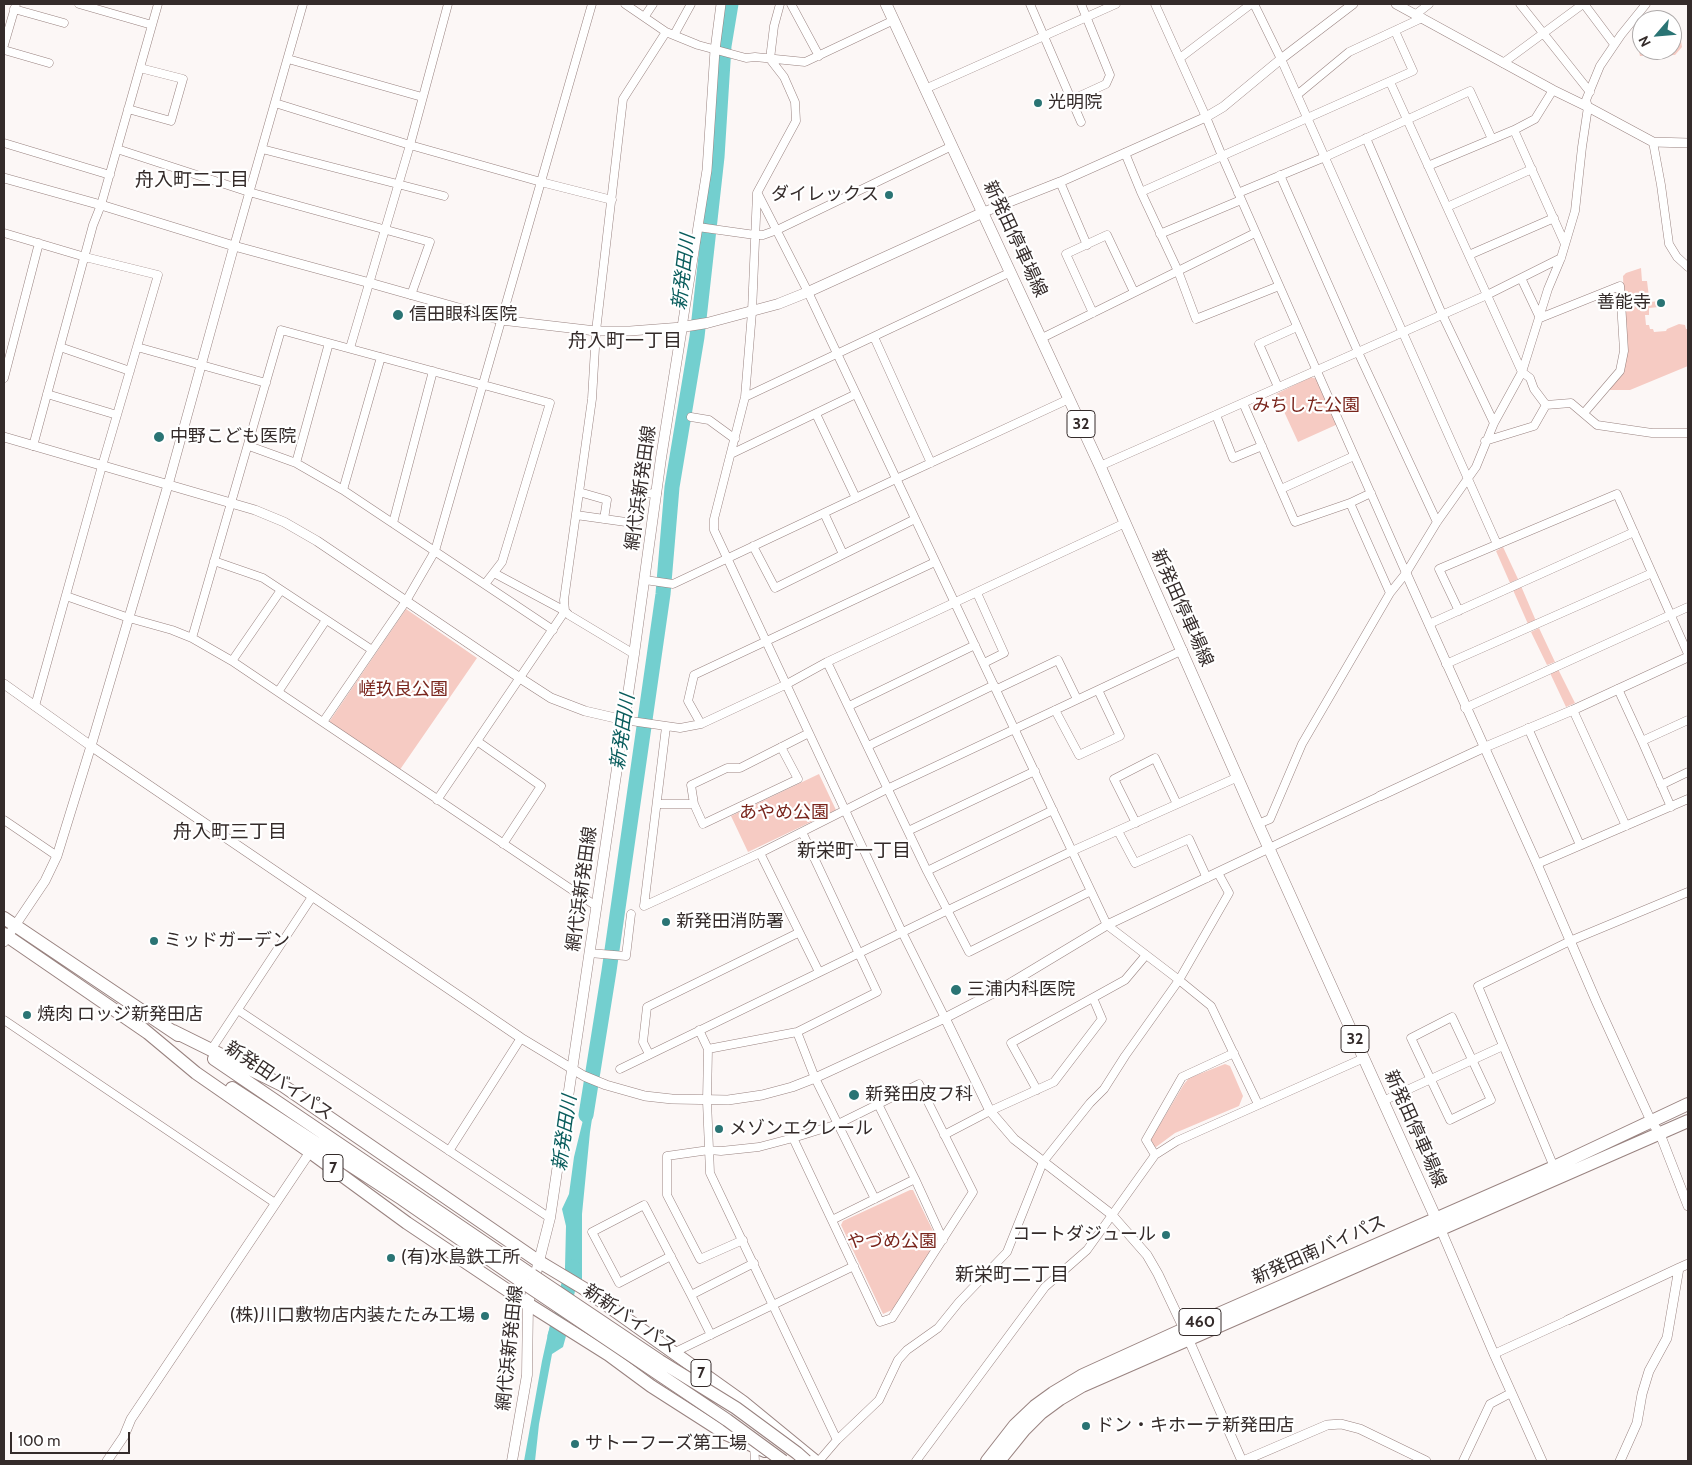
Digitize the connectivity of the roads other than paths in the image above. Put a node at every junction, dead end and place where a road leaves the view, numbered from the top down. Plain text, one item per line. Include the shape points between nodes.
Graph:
1 (79, 4) edge
2 (158, 4) edge
3 (303, 4) edge
4 (448, 4) edge
5 (592, 4) edge
6 (625, 4) edge
7 (653, 4) edge
8 (691, 4) edge
9 (722, 4) edge
10 (780, 4) edge
11 (792, 4) edge
12 (886, 4) edge
13 (1030, 4) edge
14 (1081, 4) edge
15 (1116, 4) edge
16 (1154, 4) edge
17 (1252, 4) edge
18 (1353, 4) edge
19 (1396, 4) edge
20 (1429, 4) edge
21 (1520, 4) edge
22 (1583, 4) edge
23 (1646, 4) edge
24 (14, 6) edge
25 (645, 16) junction
26 (1419, 16) junction
27 (1086, 17) junction
28 (894, 20) junction
29 (64, 23) dead end
30 (152, 25) junction
31 (6, 30) edge
32 (1395, 31) junction
33 (666, 32) junction
34 (1543, 34) junction
35 (674, 35) junction
36 (1043, 36) junction
37 (1614, 44) junction
38 (4, 46) edge
39 (4, 50) edge
40 (718, 51) junction
41 (818, 56) junction
42 (288, 58) junction
43 (1180, 58) junction
44 (770, 59) junction
45 (1281, 59) junction
46 (49, 63) dead end
47 (1503, 63) junction
48 (140, 68) junction
49 (1390, 82) junction
50 (925, 88) junction
51 (1553, 90) junction
52 (1590, 92) junction
53 (1297, 95) junction
54 (422, 97) junction
55 (1071, 100) junction
56 (275, 103) junction
57 (1588, 107) junction
58 (128, 109) junction
59 (1206, 117) junction
60 (1308, 118) junction
61 (1407, 120) junction
62 (1081, 122) dead end
63 (1514, 130) junction
64 (1366, 138) junction
65 (1492, 139) junction
66 (1653, 142) junction
67 (4, 143) edge
68 (1688, 143) edge
69 (410, 145) junction
70 (952, 146) junction
71 (262, 149) junction
72 (117, 150) junction
73 (1125, 153) junction
74 (1222, 156) junction
75 (1325, 157) junction
76 (1428, 166) junction
77 (1532, 169) junction
78 (110, 175) junction
79 (1280, 175) junction
80 (4, 178) edge
81 (541, 182) junction
82 (1060, 182) junction
83 (399, 184) junction
84 (249, 192) junction
85 (1141, 192) junction
86 (757, 193) junction
87 (444, 196) dead end
88 (1239, 196) junction
89 (612, 200) junction
90 (101, 205) junction
91 (1447, 207) junction
92 (984, 212) junction
93 (1554, 218) junction
94 (700, 227) junction
95 (385, 230) junction
96 (777, 230) junction
97 (1255, 232) junction
98 (4, 233) edge
99 (1160, 234) junction
100 (755, 235) junction
101 (39, 243) junction
102 (1565, 244) junction
103 (1087, 245) junction
104 (234, 246) junction
105 (1469, 255) junction
106 (85, 256) junction
107 (1561, 258) junction
108 (1688, 267) edge
109 (1178, 271) junction
110 (1011, 272) junction
111 (1521, 278) junction
112 (370, 283) junction
113 (1279, 286) junction
114 (808, 292) junction
115 (1134, 292) junction
116 (411, 294) junction
117 (1487, 295) junction
118 (752, 312) junction
119 (1093, 313) junction
120 (1442, 314) junction
121 (1540, 318) junction
122 (501, 320) junction
123 (686, 326) junction
124 (1297, 327) junction
125 (596, 331) junction
126 (1403, 332) junction
127 (874, 337) junction
128 (1042, 338) junction
129 (329, 342) junction
130 (137, 346) junction
131 (60, 347) junction
132 (350, 348) junction
133 (1358, 352) junction
134 (837, 355) junction
135 (381, 357) junction
136 (202, 365) junction
137 (1316, 370) junction
138 (130, 371) junction
139 (432, 371) junction
140 (1522, 372) junction
141 (4, 378) edge
142 (266, 383) junction
143 (484, 384) junction
144 (1278, 387) junction
145 (47, 394) junction
146 (856, 394) junction
147 (745, 397) junction
148 (1069, 399) junction
149 (1243, 403) junction
150 (1546, 405) junction
151 (1584, 413) junction
152 (816, 414) junction
153 (117, 415) junction
154 (1216, 415) junction
155 (691, 417) dead end
156 (1494, 423) junction
157 (1688, 433) edge
158 (4, 437) edge
159 (735, 438) junction
160 (1485, 441) junction
161 (33, 446) junction
162 (249, 446) junction
163 (1262, 446) junction
164 (731, 454) junction
165 (1354, 456) junction
166 (296, 463) junction
167 (931, 463) junction
168 (102, 466) junction
169 (1100, 466) junction
170 (896, 478) junction
171 (1468, 479) junction
172 (168, 485) junction
173 (1280, 489) junction
174 (343, 490) junction
175 (579, 492) junction
176 (657, 493) junction
177 (1371, 494) junction
178 (856, 498) junction
179 (231, 503) junction
180 (1350, 503) junction
181 (824, 513) junction
182 (576, 515) junction
183 (604, 519) junction
184 (916, 519) junction
185 (1436, 522) junction
186 (393, 523) junction
187 (1125, 523) junction
188 (1634, 532) junction
189 (1498, 544) junction
190 (754, 546) junction
191 (436, 551) junction
192 (844, 554) junction
193 (727, 559) junction
194 (214, 561) junction
195 (936, 562) junction
196 (494, 572) junction
197 (1406, 572) junction
198 (1652, 573) junction
199 (645, 580) junction
200 (485, 584) junction
201 (281, 590) junction
202 (978, 593) junction
203 (1390, 594) junction
204 (66, 596) junction
205 (406, 601) junction
206 (955, 604) junction
207 (1688, 607) edge
208 (565, 610) junction
209 (1460, 611) junction
210 (1671, 615) junction
211 (129, 618) junction
212 (326, 620) junction
213 (1429, 624) junction
214 (553, 630) junction
215 (192, 638) junction
216 (767, 642) junction
217 (975, 644) junction
218 (372, 650) junction
219 (1182, 650) junction
220 (634, 654) junction
221 (1688, 654) edge
222 (1688, 658) edge
223 (232, 661) junction
224 (827, 662) junction
225 (984, 663) junction
226 (1446, 664) junction
227 (520, 678) junction
228 (4, 684) edge
229 (787, 684) junction
230 (995, 687) junction
231 (1618, 689) junction
232 (1098, 690) junction
233 (278, 692) junction
234 (1077, 699) junction
235 (35, 706) junction
236 (849, 706) junction
237 (1465, 708) junction
238 (1055, 710) junction
239 (1573, 710) junction
240 (1688, 720) edge
241 (628, 721) junction
242 (323, 722) junction
243 (701, 724) junction
244 (666, 727) junction
245 (1015, 728) junction
246 (1528, 728) junction
247 (809, 733) junction
248 (477, 741) junction
249 (1642, 741) junction
250 (91, 746) junction
251 (868, 746) junction
252 (781, 747) junction
253 (1483, 748) junction
254 (1035, 771) junction
255 (1688, 772) edge
256 (1238, 776) junction
257 (1661, 785) junction
258 (888, 788) junction
259 (1380, 796) joint
260 (1688, 799) edge
261 (437, 800) junction
262 (657, 804) junction
263 (694, 804) junction
264 (1177, 804) junction
265 (1671, 806) junction
266 (846, 809) junction
267 (1053, 810) junction
268 (4, 820) edge
269 (1136, 823) junction
270 (1258, 824) junction
271 (1626, 826) junction
272 (1118, 830) junction
273 (908, 831) junction
274 (802, 832) junction
275 (503, 844) junction
276 (1580, 845) junction
277 (1269, 848) junction
278 (1072, 851) junction
279 (760, 853) junction
280 (56, 856) junction
281 (1537, 864) junction
282 (927, 871) junction
283 (1218, 873) junction
284 (1207, 878) junction
285 (1091, 890) junction
286 (1688, 892) edge
287 (312, 897) junction
288 (596, 906) junction
289 (946, 910) junction
290 (631, 914) dead end
291 (4, 918) edge
292 (1107, 925) junction
293 (15, 926) junction
294 (902, 932) junction
295 (798, 933) junction
296 (5, 938) edge
297 (1570, 941) junction
298 (859, 952) junction
299 (589, 953) junction
300 (1146, 955) junction
301 (819, 972) junction
302 (1179, 980) junction
303 (1092, 998) junction
304 (238, 1010) junction
305 (945, 1018) junction
306 (4, 1020) edge
307 (142, 1028) junction
308 (699, 1030) junction
309 (173, 1031) junction
310 (797, 1032) junction
311 (521, 1038) junction
312 (1503, 1046) junction
313 (708, 1049) junction
314 (211, 1050) junction
315 (1234, 1053) junction
316 (649, 1054) junction
317 (1364, 1058) junction
318 (1473, 1060) junction
319 (620, 1069) dead end
320 (571, 1070) junction
321 (816, 1078) junction
322 (1430, 1079) junction
323 (1037, 1090) junction
324 (707, 1100) junction
325 (1383, 1101) junction
326 (878, 1104) junction
327 (1258, 1104) junction
328 (1688, 1104) edge
329 (990, 1111) junction
330 (1651, 1121) junction
331 (1688, 1121) edge
332 (838, 1124) junction
333 (944, 1134) junction
334 (1660, 1134) junction
335 (793, 1138) junction
336 (449, 1150) junction
337 (709, 1150) junction
338 (310, 1152) junction
339 (1155, 1155) junction
340 (1043, 1162) junction
341 (1554, 1167) junction
342 (915, 1179) junction
343 (406, 1195) junction
344 (875, 1199) junction
345 (275, 1204) junction
346 (1688, 1206) edge
347 (1111, 1214) junction
348 (550, 1218) junction
349 (832, 1220) junction
350 (1439, 1224) junction
351 (742, 1240) junction
352 (942, 1240) junction
353 (671, 1256) junction
354 (538, 1261) junction
355 (754, 1263) junction
356 (1688, 1264) edge
357 (854, 1266) junction
358 (1679, 1268) junction
359 (530, 1280) junction
360 (691, 1296) junction
361 (528, 1304) junction
362 (774, 1305) junction
363 (1568, 1320) joint
364 (711, 1335) junction
365 (1186, 1335) junction
366 (673, 1353) junction
367 (1494, 1354) junction
368 (1511, 1393) junction
369 (837, 1440) junction
370 (754, 1446) junction
371 (107, 1461) edge
372 (512, 1461) edge
373 (755, 1461) edge
374 (782, 1461) edge
375 (788, 1461) edge
376 (806, 1461) edge
377 (817, 1461) edge
378 (918, 1461) edge
379 (988, 1461) edge
380 (1000, 1461) edge
381 (1242, 1461) edge
382 (1426, 1461) edge
383 (1463, 1461) edge
384 (1542, 1461) edge
385 (1620, 1461) edge

1 - 30 street
2 - 30 street
3 - 42 street
4 - 54 street
5 - 81 street
6 - 25 street
7 - 25 street
8 - 35 street
9 - 40 street
10 - 44 street
11 - 41 street
12 - 28 main road, 新発田停車場線 / 32
13 - 36 street
14 - 27 street
15 - 27 street
16 - 43 street
17 - 43 street
17 - 45 street
18 - 45 street
19 - 26 street
20 - 26 street
21 - 34 street
22 - 34 street
22 - 37 street
23 - 37 street
24 - 29 street
24 - 31 street
25 - 33 street
26 - 32 street
26 - 47 street
27 - 36 street
27 - 55 street via 1110,75 1106,84
28 - 41 street
28 - 50 main road, 新発田停車場線 / 32
30 - 48 street
31 - 38 street
32 - 49 street via 1413,71
32 - 53 street via 1349,52
33 - 35 street
33 - 89 street via 623,100
34 - 47 street
34 - 52 street
35 - 40 street
36 - 50 street
36 - 55 street
37 - 52 street via 1600,66
39 - 46 street
40 - 44 street via 746,58
40 - 94 street
41 - 44 street via 805,62
42 - 54 street
42 - 56 street
43 - 59 street
44 - 86 street via 784,78 795,102 796,121
45 - 53 street
45 - 59 street
47 - 51 street
48 - 58 street
48 - 58 street via 183,79 171,121
49 - 60 street
49 - 61 street
50 - 70 main road, 新発田停車場線 / 32
51 - 57 street
51 - 63 street via 1536,119
52 - 57 street via 1586,100
53 - 60 street
54 - 69 street
55 - 62 street
56 - 69 street
56 - 71 street
57 - 66 street
57 - 102 street via 1576,211
58 - 72 street
59 - 73 street
59 - 74 street
60 - 74 street
60 - 75 street
61 - 64 street
61 - 65 street via 1470,91
61 - 76 street
63 - 65 street
63 - 77 street
64 - 75 street
64 - 120 street
65 - 76 street
66 - 68 street
66 - 108 street via 1669,244
67 - 78 street
69 - 81 street
69 - 83 street
70 - 92 main road, 新発田停車場線 / 32
70 - 96 street
71 - 83 street
71 - 84 street
72 - 78 street
72 - 84 street
73 - 82 street
73 - 85 street
74 - 85 street
74 - 88 street
75 - 79 street
75 - 126 street
76 - 91 street
77 - 91 street
77 - 93 street
78 - 90 street
79 - 88 street
79 - 133 street
80 - 90 street
81 - 89 street
81 - 122 street
82 - 92 street
82 - 103 street
83 - 87 street
83 - 95 street
84 - 95 street
84 - 104 street
85 - 99 street
86 - 96 street
86 - 100 street
88 - 97 street
88 - 99 street
89 - 125 street
90 - 104 street
90 - 106 street
91 - 105 street
92 - 110 main road, 新発田停車場線 / 32
92 - 114 main road
93 - 102 street
93 - 105 street
94 - 100 street
94 - 123 street
95 - 112 street
95 - 116 street via 430,242
96 - 100 street
96 - 114 street
97 - 109 street
97 - 113 street
98 - 101 street
99 - 109 street
100 - 118 street
101 - 106 street
101 - 141 street
102 - 107 street
103 - 115 street via 1107,235
103 - 119 street via 1066,254
104 - 112 street
104 - 136 street
105 - 117 street
106 - 130 street via 158,275
106 - 131 street
107 - 111 street
107 - 121 street
109 - 113 street via 1196,319
109 - 115 street
110 - 127 street
110 - 128 main road, 新発田停車場線 / 32
111 - 117 street
111 - 121 street
112 - 116 street
112 - 132 street
113 - 124 street
114 - 118 main road
114 - 134 street
115 - 119 street
116 - 122 street
117 - 120 street
117 - 140 street
118 - 123 main road
118 - 147 street
119 - 128 street
120 - 126 street
120 - 156 street
121 - 140 street
121 - 151 street via 1620,286 1624,351 1620,371
122 - 125 street
122 - 143 street
123 - 125 street via 630,332
123 - 176 main road, 網代浜新発田線
124 - 137 street
124 - 144 street via 1259,344
125 - 175 street via 592,399
126 - 133 street
126 - 171 street
127 - 134 street
127 - 167 street
128 - 148 main road, 新発田停車場線 / 32
129 - 132 street
129 - 142 street via 281,330
129 - 166 street
130 - 136 street
130 - 138 street
131 - 138 street
131 - 145 street
132 - 135 street
133 - 137 street
133 - 185 street
134 - 146 street
134 - 147 street
135 - 139 street
135 - 174 street
136 - 142 street
136 - 172 street
137 - 144 street
137 - 165 street
138 - 153 street
139 - 143 street
139 - 186 street
140 - 150 street via 1530,378
140 - 156 street
142 - 162 street
143 - 191 street
143 - 196 street via 550,402 502,562
144 - 149 street
145 - 153 street
145 - 161 street
146 - 152 street
146 - 170 street
147 - 159 street
148 - 167 street
148 - 169 main road, 新発田停車場線 / 32
149 - 154 street
149 - 163 street
150 - 151 street via 1571,403
150 - 160 street via 1534,426
151 - 157 street via 1597,425 1652,433
152 - 164 street
152 - 178 street
153 - 168 street
154 - 163 street via 1233,458
154 - 169 street
155 - 159 street via 709,420
156 - 160 street
158 - 161 street
159 - 164 street
160 - 171 street
161 - 168 street
162 - 166 street
162 - 179 street
163 - 173 street
164 - 193 street via 714,519 714,530
165 - 173 street
165 - 177 street
166 - 174 street
167 - 170 street
168 - 172 street
168 - 204 street
169 - 187 main road, 新発田停車場線 / 32
170 - 178 street
170 - 184 street
171 - 185 street
171 - 189 street
172 - 179 street
172 - 211 street
173 - 180 street via 1295,522
174 - 186 street
175 - 182 street
175 - 183 street via 607,500
176 - 183 street via 640,494 637,521 633,523
176 - 199 main road, 網代浜新発田線
177 - 180 street
177 - 197 street
178 - 181 street
179 - 194 street
179 - 205 street via 284,522
180 - 203 street
181 - 190 street
181 - 192 street
182 - 183 street
182 - 208 street
184 - 192 street
184 - 195 street
185 - 197 street
186 - 191 street
187 - 202 street
187 - 219 main road, 新発田停車場線 / 32
188 - 189 street via 1617,494
188 - 198 street
188 - 209 street
189 - 209 street via 1439,570
190 - 192 street via 774,588
190 - 193 street
191 - 200 street
191 - 205 street
193 - 199 street via 672,584
193 - 216 street
194 - 201 street via 263,578
194 - 215 street
195 - 206 street
195 - 216 street
196 - 200 street
196 - 208 street
197 - 203 street
197 - 213 street
198 - 210 street
198 - 226 street
199 - 220 main road, 網代浜新発田線
200 - 214 street
201 - 212 street
201 - 223 street
202 - 206 street
202 - 225 street via 1004,652
203 - 270 street via 1302,744 1270,819
204 - 211 street
204 - 235 street
205 - 218 street
205 - 227 street
206 - 217 street
206 - 224 street
207 - 210 street
208 - 214 street
208 - 220 street via 569,616
209 - 213 street
210 - 221 street
210 - 237 street
211 - 215 street
211 - 250 street
212 - 218 street
212 - 233 street
213 - 226 street
214 - 227 street
215 - 223 street
216 - 229 street
216 - 243 street via 694,675 688,701
217 - 225 street
217 - 236 street
218 - 242 street
219 - 232 street
219 - 256 main road, 新発田停車場線 / 32
220 - 241 main road, 網代浜新発田線
222 - 231 street
223 - 233 street
224 - 229 street
224 - 236 street
225 - 230 street
226 - 237 street
227 - 241 street via 551,698 585,711
227 - 248 street
228 - 235 street
229 - 243 street
229 - 247 street
230 - 234 street via 1058,660
230 - 245 street
230 - 251 street
231 - 239 street
231 - 249 street
232 - 234 street
232 - 238 street via 1120,736 1104,744 1079,755
233 - 242 street
234 - 238 street
235 - 250 street
236 - 251 street
237 - 253 street
238 - 245 street
239 - 246 street
239 - 271 street
240 - 249 street
241 - 244 street
241 - 288 main road, 網代浜新発田線
242 - 261 street
243 - 244 street
244 - 262 street
245 - 254 street
245 - 258 street
246 - 253 street
246 - 276 street
247 - 252 street
247 - 266 street
248 - 261 street
248 - 275 street via 541,786
249 - 257 street
250 - 280 street
250 - 287 street
251 - 258 street
252 - 263 street via 740,768 727,768 691,785
252 - 263 street via 798,779 703,824
253 - 259 street
253 - 281 street
254 - 267 street
254 - 273 street
255 - 257 street
256 - 264 street
256 - 270 main road, 新発田停車場線 / 32
257 - 265 street
258 - 266 street
258 - 273 street
259 - 277 street
260 - 265 street
261 - 275 street
262 - 263 street
262 - 279 street via 644,906
264 - 269 street
264 - 269 street via 1155,758 1114,779
265 - 271 street
266 - 274 street
266 - 294 street
267 - 278 street
267 - 282 street
268 - 280 street
269 - 272 street
270 - 277 main road, 新発田停車場線 / 32
271 - 276 street
272 - 278 street
272 - 284 street via 1135,863 1188,839
273 - 282 street
274 - 279 street
274 - 298 street
275 - 288 street
276 - 281 street
277 - 283 street
277 - 317 main road, 新発田停車場線 / 32
278 - 285 street
278 - 289 street
279 - 295 street
280 - 293 street via 45,881
281 - 297 street
282 - 289 street
283 - 284 street
283 - 302 street via 1229,893
284 - 292 street
285 - 289 street via 969,952
285 - 292 street
286 - 297 street
287 - 304 street
287 - 311 street
288 - 299 main road, 網代浜新発田線
289 - 294 street
290 - 299 street via 626,956
291 - 293 highway, 新発田バイパス / 7
292 - 300 street
292 - 305 street via 999,990
293 - 296 street
293 - 309 highway, 新発田バイパス / 7
294 - 298 street
294 - 305 street
295 - 301 street
295 - 316 street via 647,1007 643,1042
296 - 307 highway, 新発田バイパス / 7
297 - 312 street via 1478,986
297 - 330 street
298 - 301 street
298 - 310 street via 877,992
299 - 320 main road, 網代浜新発田線
300 - 302 street
300 - 303 street via 1125,980
301 - 308 street
302 - 315 street via 1211,1006
302 - 340 street via 1104,1089
303 - 323 street via 1102,1019 1054,1082
303 - 323 street via 1011,1043
304 - 314 street
304 - 336 street
305 - 321 street
305 - 329 street
306 - 345 street
307 - 338 highway, 7 via 196,1073
307 - 343 highway, 新発田バイパス / 7
308 - 313 street
308 - 316 street
309 - 314 highway, 7
309 - 343 highway, 新発田バイパス / 7
310 - 313 street
310 - 321 street
311 - 320 street
311 - 336 street
312 - 318 street
312 - 341 street
313 - 324 street
314 - 354 highway, 7 via 282,1085
315 - 327 street
315 - 339 street via 1182,1077 1146,1140
316 - 319 street
317 - 325 main road, 新発田停車場線 / 32
317 - 327 street
318 - 322 street
318 - 322 street via 1492,1100 1450,1120
318 - 322 street via 1452,1017 1411,1038
320 - 324 street via 606,1086 645,1096
320 - 348 main road, 網代浜新発田線
321 - 324 street via 762,1094
321 - 332 street
322 - 325 street
323 - 329 street
324 - 337 street
325 - 350 main road, 新発田停車場線 / 32
326 - 332 street
326 - 333 street via 919,1084
326 - 342 street
327 - 339 street via 1177,1141
328 - 330 highway, 新発田南バイパス / 460
329 - 333 street
329 - 340 street via 1014,1139
330 - 334 street
330 - 341 highway, 新発田南バイパス / 460
331 - 334 highway, 新発田南バイパス / 460
332 - 335 street
332 - 344 street
333 - 352 street via 973,1192
334 - 346 street
334 - 350 highway, 新発田南バイパス / 460
335 - 337 street via 759,1146
335 - 349 street
336 - 348 street
337 - 351 street via 710,1173
337 - 351 street via 667,1156 667,1195 700,1259
338 - 345 street
338 - 361 highway, 7
339 - 347 street
340 - 347 street
340 - 369 street via 1007,1252 938,1328 907,1350 898,1360 879,1400
341 - 350 highway, 新発田南バイパス / 460
342 - 344 street
342 - 352 street
343 - 359 highway, 新発田バイパス / 7
344 - 349 street
345 - 371 street via 131,1419
347 - 365 street via 1147,1256
347 - 378 street via 1087,1250 1045,1287
348 - 354 main road, 網代浜新発田線
349 - 357 street
350 - 365 highway, 新発田南バイパス / 460
350 - 367 street
351 - 355 street
352 - 357 street via 892,1318 880,1322
353 - 353 street via 644,1205 592,1232 619,1283
353 - 360 street
354 - 361 main road, 網代浜新発田線
354 - 366 highway, 7 via 583,1288
355 - 360 street
355 - 362 street
356 - 358 street
357 - 362 street
358 - 363 street
358 - 385 street via 1667,1338 1649,1371 1637,1423
359 - 374 highway, 新新バイパス / 7, bridge
359 - 376 highway, 新新バイパス / 7, bridge via 736,1408
360 - 364 street
361 - 370 highway, 7 via 726,1434
361 - 372 main road, 網代浜新発田線 via 527,1375
362 - 364 street
362 - 369 street
363 - 367 street
364 - 366 street
365 - 379 highway, 新発田南バイパス / 460 via 1083,1375 1053,1393 1015,1426
365 - 380 highway, 新発田南バイパス / 460 via 1060,1399 1024,1430
365 - 381 street
366 - 377 highway, 7 via 743,1402
367 - 368 street
368 - 383 street via 1490,1404
368 - 384 street
369 - 377 street
370 - 373 street
370 - 375 highway, 7
381 - 382 street via 1327,1425 1341,1424 1360,1429

